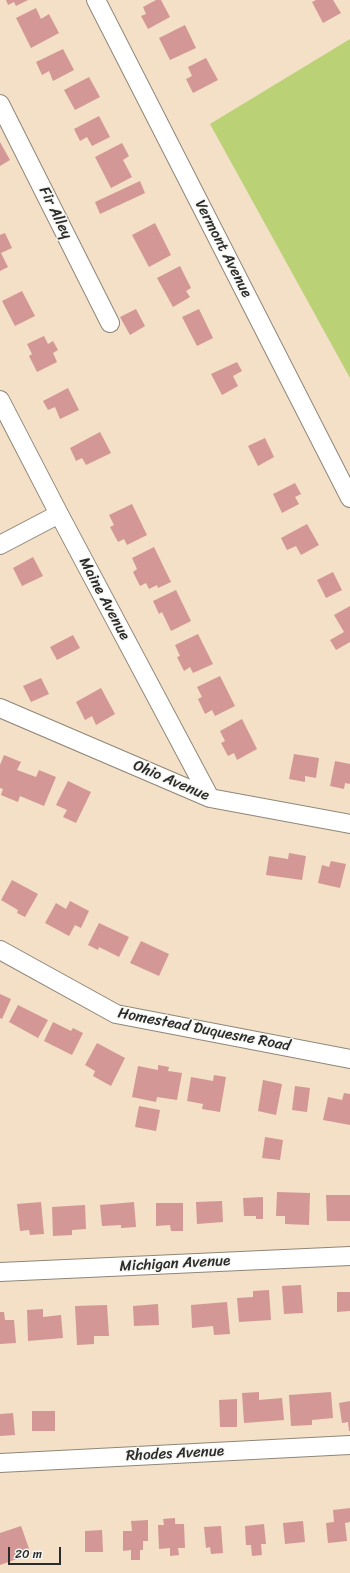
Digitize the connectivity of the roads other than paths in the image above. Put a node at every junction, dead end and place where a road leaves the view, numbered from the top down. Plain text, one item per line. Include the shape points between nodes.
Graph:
1 (96, 0) edge
2 (0, 104) edge
3 (110, 323) dead end
4 (0, 400) edge
5 (349, 493) edge
6 (59, 514) junction
7 (0, 545) edge
8 (0, 708) edge
9 (210, 798) junction
10 (350, 824) edge
11 (0, 950) edge
12 (350, 1059) edge
13 (350, 1256) edge
14 (0, 1272) edge
15 (350, 1445) edge
16 (0, 1463) edge

1 - 5 street, Vermont Avenue
2 - 3 street, Fir Alley
4 - 6 street, Maine Avenue
6 - 7 street
6 - 9 street, Maine Avenue
8 - 9 street, Ohio Avenue
9 - 10 street, Ohio Avenue
11 - 12 street, Homestead Duquesne Road via 116,1014
13 - 14 street, Michigan Avenue
15 - 16 street, Rhodes Avenue

